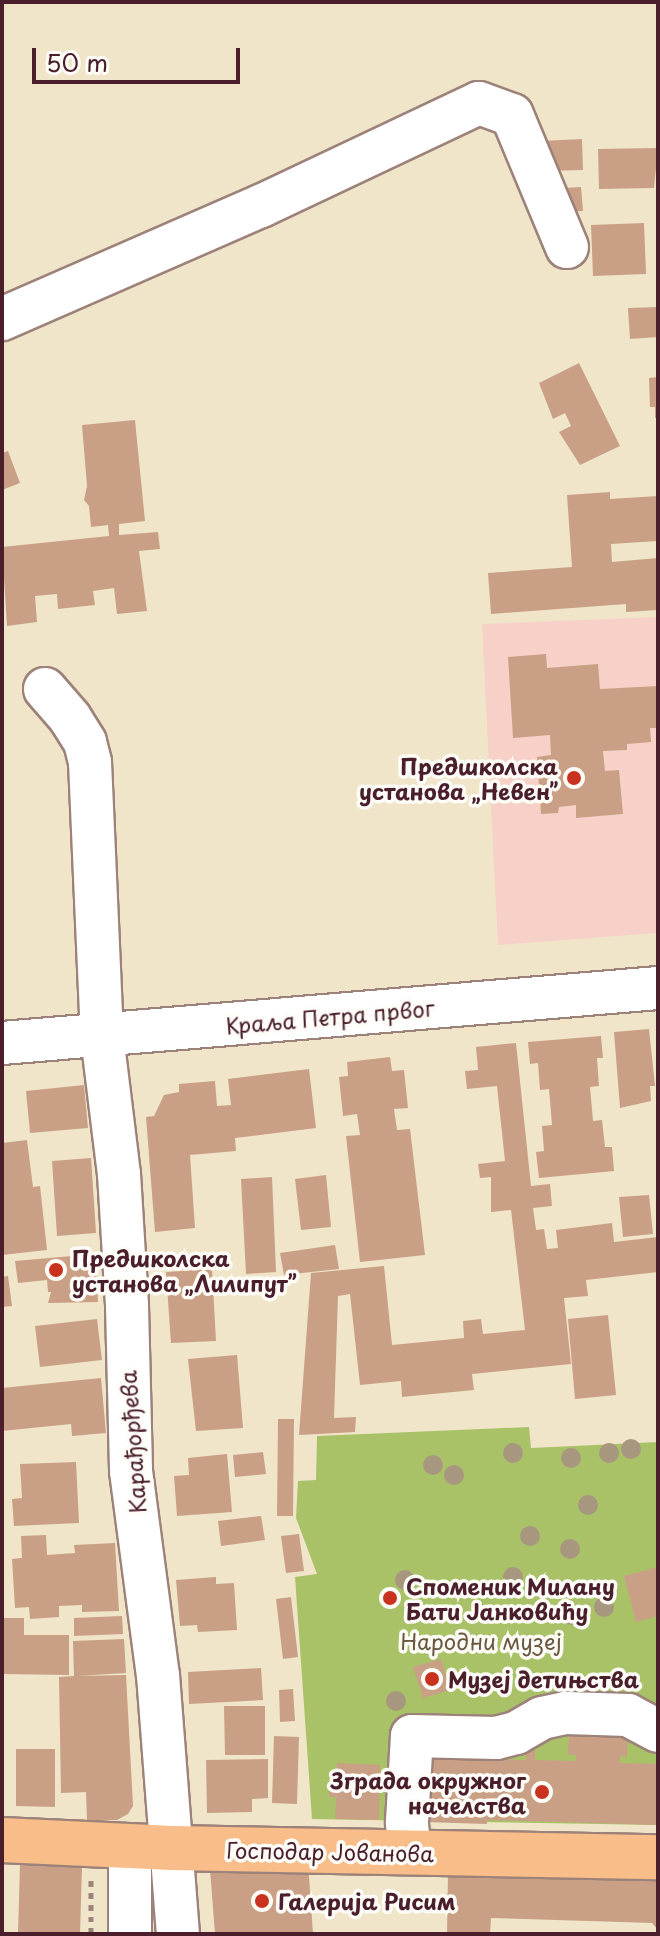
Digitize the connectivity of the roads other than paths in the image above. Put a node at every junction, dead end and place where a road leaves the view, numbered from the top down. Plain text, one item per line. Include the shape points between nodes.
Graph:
1 (567, 247) dead end
2 (2, 319) edge
3 (45, 689) dead end
4 (658, 988) edge
5 (102, 1036) junction
6 (2, 1043) edge
7 (658, 1731) edge
8 (2, 1840) edge
9 (131, 1847) junction
10 (410, 1853) junction
11 (658, 1857) edge
12 (130, 1934) edge
13 (178, 1934) edge

1 - 2 street via 512,115 479,103
3 - 5 street, Карађорђева via 85,742 90,762
4 - 5 street, Краља Петра првог
5 - 6 street, Краља Петра првог
5 - 9 street, Карађорђева via 120,1188 131,1471 158,1675
7 - 10 street via 628,1715 566,1713 496,1738 412,1736
8 - 9 main road, Господар Јованова
9 - 10 main road, Господар Јованова
9 - 12 street
9 - 13 street
10 - 11 main road, Господар Јованова

